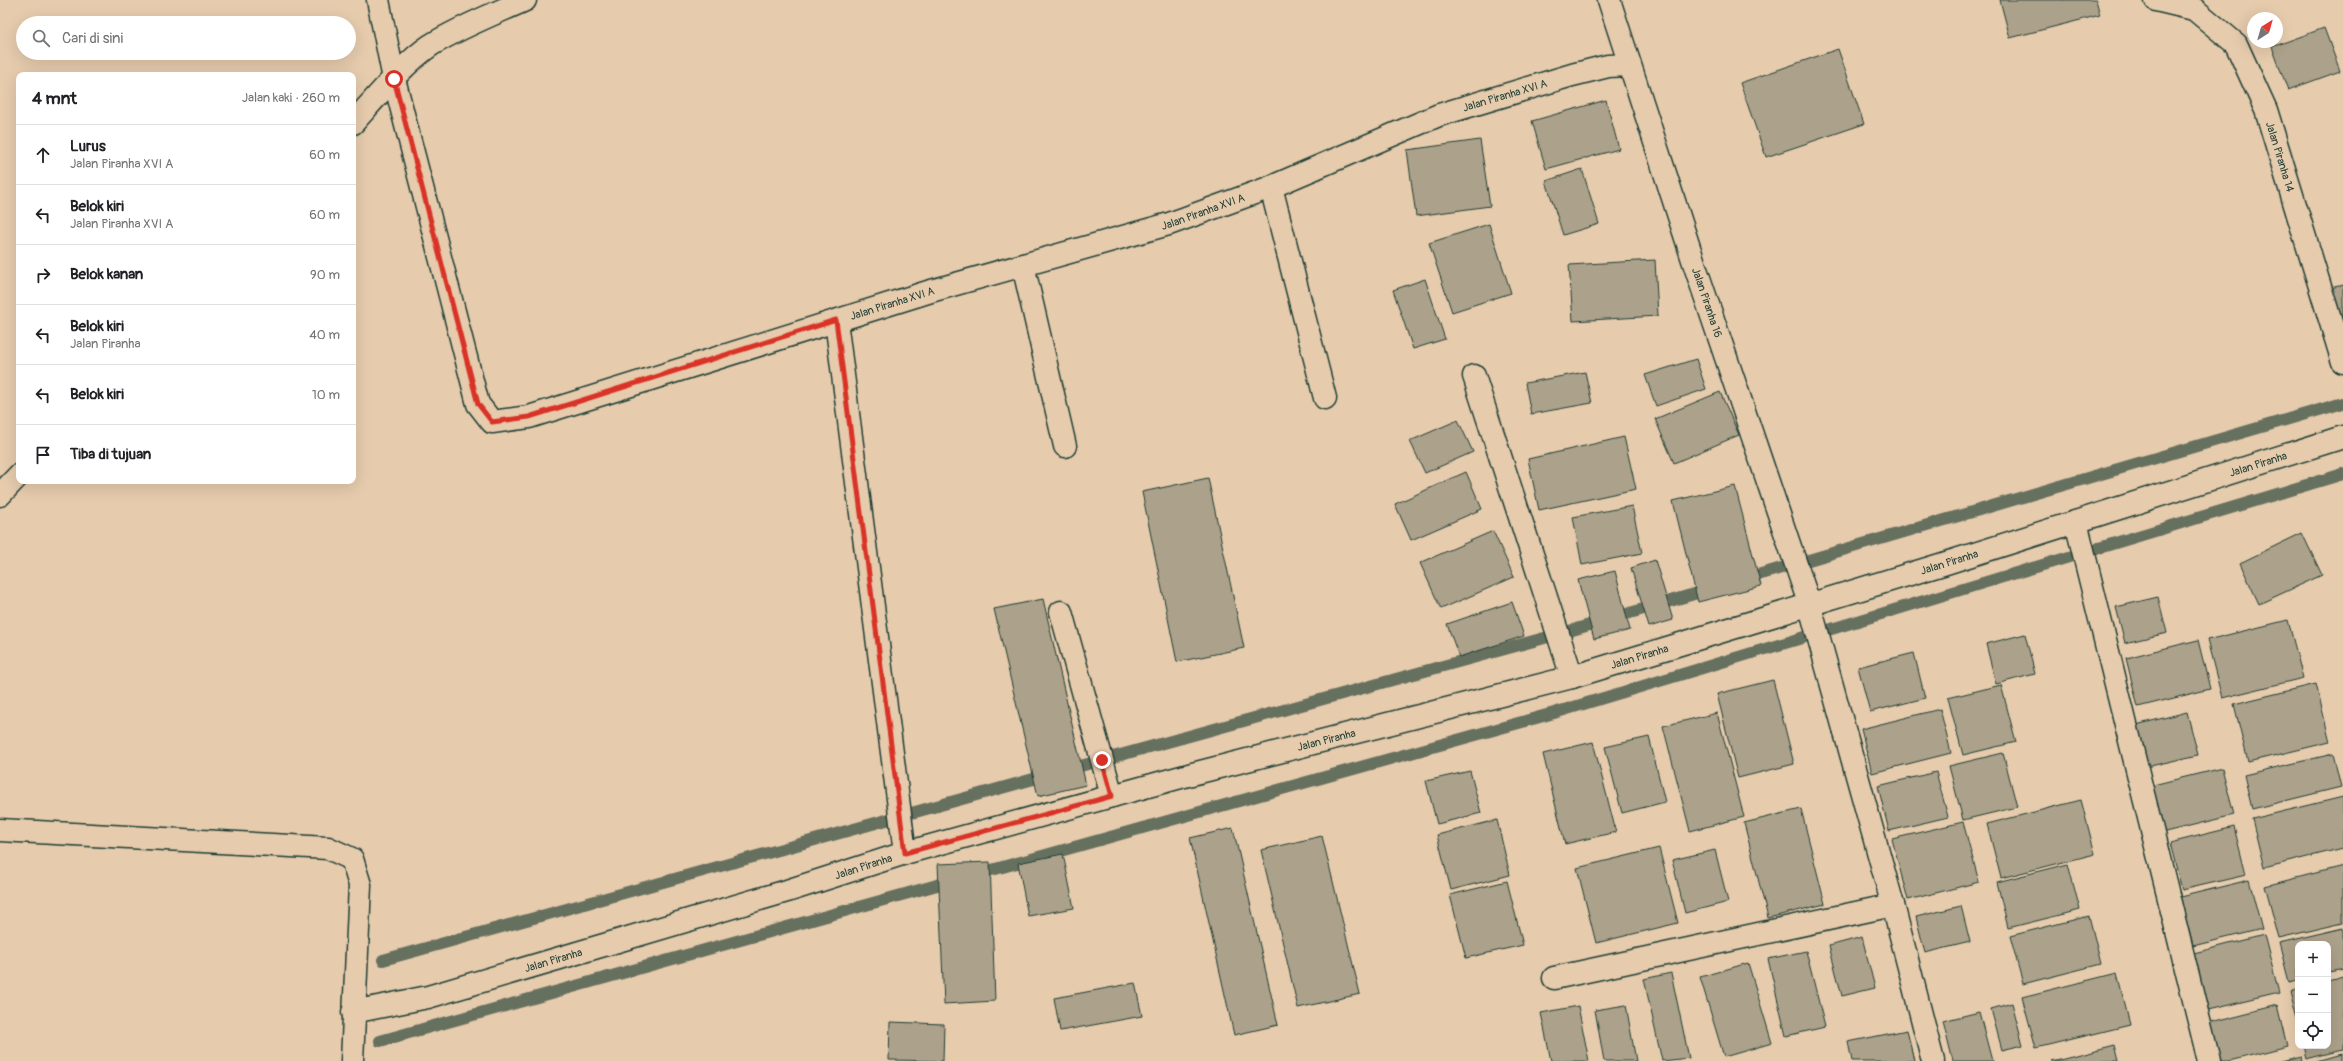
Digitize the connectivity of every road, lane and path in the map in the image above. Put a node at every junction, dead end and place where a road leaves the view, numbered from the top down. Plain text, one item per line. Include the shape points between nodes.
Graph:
1 (378, 0) edge
2 (525, 0) edge
3 (1609, 0) edge
4 (2156, 0) edge
5 (1629, 64) junction
6 (394, 79) junction
7 (356, 120) edge
8 (1271, 188) junction
9 (1023, 265) junction
10 (836, 320) junction
11 (2343, 362) edge
12 (1474, 376) dead end
13 (1325, 398) dead end
14 (2342, 440) edge
15 (1066, 446) dead end
16 (16, 478) edge
17 (0, 495) edge
18 (2076, 522) junction
19 (1809, 603) junction
20 (1061, 612) dead end
21 (1572, 677) junction
22 (1112, 796) junction
23 (0, 830) edge
24 (905, 853) junction
25 (1893, 906) junction
26 (1554, 978) dead end
27 (353, 1012) junction
28 (352, 1061) edge
29 (1933, 1061) edge
30 (2209, 1061) edge

1 - 6 street
2 - 6 street via 430,46
3 - 5 street, Jalan Piranha 16
4 - 11 street, Jalan Piranha 14 via 2194,9 2236,44 2266,110
5 - 8 street, Jalan Piranha XVI A via 1608,66 1572,75 1439,115
5 - 19 street, Jalan Piranha 16
6 - 7 street
6 - 10 street, Jalan Piranha XVI A via 478,404 492,422 529,417
8 - 9 street, Jalan Piranha XVI A via 1169,224
8 - 13 street
9 - 10 street, Jalan Piranha XVI A
9 - 15 street
10 - 24 street
12 - 21 street
14 - 18 street, Jalan Piranha
16 - 17 street
18 - 19 street, Jalan Piranha
18 - 30 street
19 - 21 street, Jalan Piranha
19 - 25 street, Jalan Piranha 16
20 - 22 street
21 - 22 street, Jalan Piranha
22 - 24 street, Jalan Piranha
23 - 27 street via 328,848 352,860 360,885
24 - 27 street, Jalan Piranha via 428,997
25 - 26 street
25 - 29 street, Jalan Piranha 16
27 - 28 street

